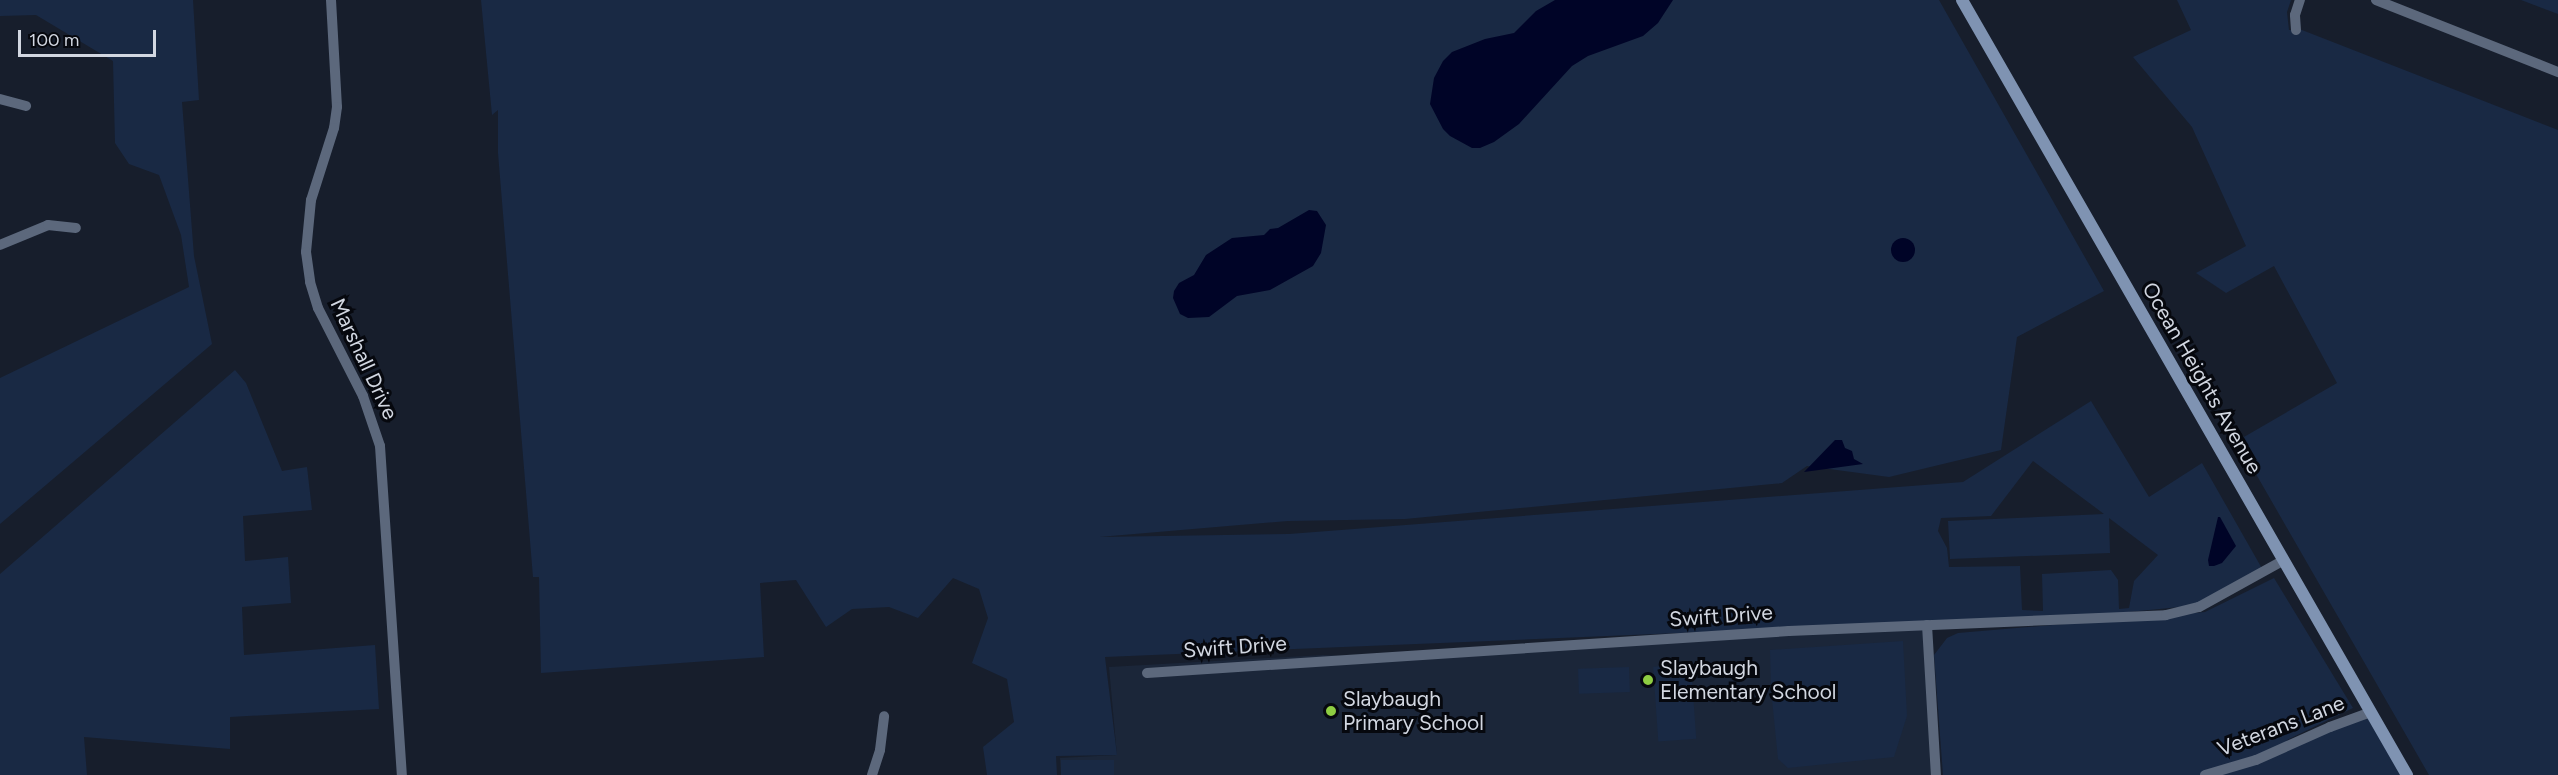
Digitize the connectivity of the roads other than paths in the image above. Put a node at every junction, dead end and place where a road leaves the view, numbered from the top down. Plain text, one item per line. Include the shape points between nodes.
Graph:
1 (331, 0) edge
2 (1962, 0) edge
3 (2300, 0) edge
4 (2376, 0) edge
5 (2296, 30) dead end
6 (2558, 72) edge
7 (0, 99) edge
8 (26, 106) dead end
9 (76, 228) dead end
10 (0, 245) edge
11 (2284, 560) junction
12 (1927, 625) junction
13 (1147, 673) dead end
14 (2371, 712) junction
15 (884, 716) dead end
16 (402, 775) edge
17 (872, 775) edge
18 (1936, 775) edge
19 (2205, 775) edge
20 (2407, 775) edge

1 - 16 street, Marshall Drive via 337,107 311,200 306,252 318,308 363,396 380,446
2 - 11 main road, Ocean Heights Avenue
3 - 5 street
4 - 6 street
7 - 8 street
9 - 10 street via 48,225
11 - 12 street, Swift Drive via 2183,612
11 - 14 main road, Ocean Heights Avenue
12 - 13 street, Swift Drive
12 - 18 street
14 - 19 street, Veterans Lane via 2256,760
14 - 20 main road, Ocean Heights Avenue
15 - 17 street

